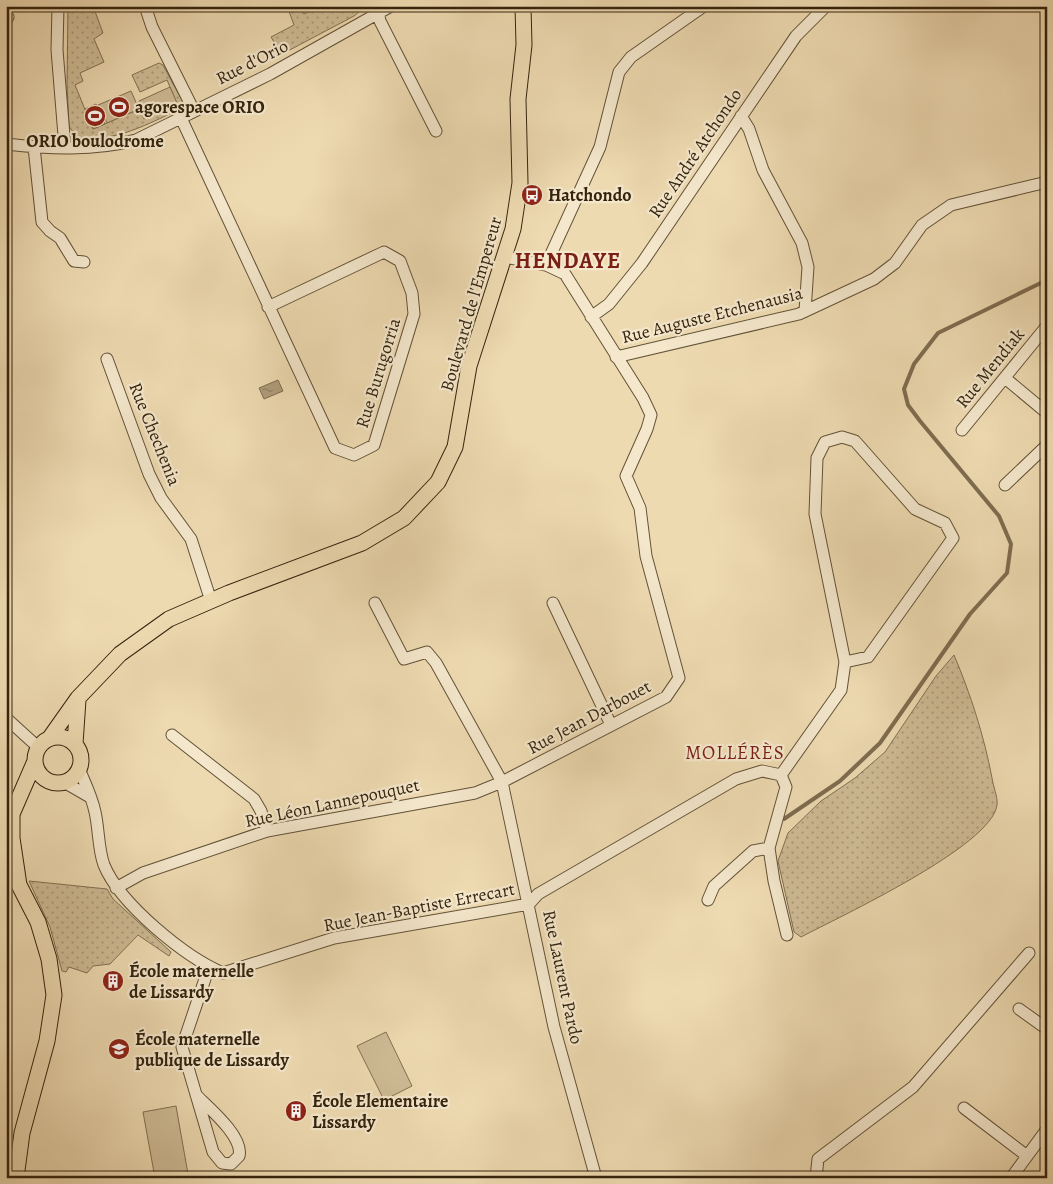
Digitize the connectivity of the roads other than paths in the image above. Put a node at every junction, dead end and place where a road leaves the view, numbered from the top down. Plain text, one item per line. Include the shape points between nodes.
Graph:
1 (58, 6) edge
2 (145, 6) edge
3 (391, 6) edge
4 (523, 6) edge
5 (704, 6) edge
6 (826, 6) edge
7 (379, 10) edge
8 (194, 111) junction
9 (741, 116) junction
10 (181, 118) junction
11 (436, 131) dead end
12 (6, 144) edge
13 (34, 147) junction
14 (65, 148) junction
15 (1047, 182) edge
16 (505, 257) junction
17 (84, 262) dead end
18 (546, 265) junction
19 (268, 307) junction
20 (805, 311) junction
21 (591, 316) junction
22 (1046, 327) edge
23 (616, 357) junction
24 (107, 360) dead end
25 (1005, 378) junction
26 (1047, 413) edge
27 (962, 430) dead end
28 (1047, 445) edge
29 (1005, 485) dead end
30 (211, 601) junction
31 (375, 603) dead end
32 (553, 603) dead end
33 (845, 662) junction
34 (78, 698) junction
35 (6, 718) edge
36 (611, 725) junction
37 (172, 735) dead end
38 (75, 744) junction
39 (41, 748) junction
40 (79, 769) junction
41 (780, 775) junction
42 (57, 782) junction
43 (502, 782) junction
44 (22, 792) junction
45 (90, 797) junction
46 (267, 831) junction
47 (769, 848) junction
48 (116, 888) junction
49 (708, 900) dead end
50 (529, 904) junction
51 (788, 936) dead end
52 (1029, 953) dead end
53 (209, 967) junction
54 (1019, 1009) dead end
55 (1047, 1030) edge
56 (196, 1095) junction
57 (964, 1108) dead end
58 (1047, 1129) edge
59 (1027, 1156) junction
60 (16, 1178) edge
61 (596, 1178) edge
62 (816, 1178) edge
63 (1011, 1178) edge

1 - 14 street via 57,50
2 - 8 street via 152,27
3 - 7 street, Rue d'Orio
4 - 16 main road, Boulevard de l'Empereur via 524,45 518,98 520,183 514,229
5 - 18 street via 631,57 619,72 600,147
6 - 9 street, Rue André Atchondo via 796,36
7 - 8 street, Rue d'Orio via 270,74
7 - 11 street via 380,21
8 - 10 street, Rue d'Orio
9 - 20 street via 763,170 802,243 808,267
9 - 21 street, Rue André Atchondo via 642,263 609,304
10 - 14 street, Rue d'Orio via 118,145
10 - 19 street, Rue Burugorria
12 - 13 street, Rue d'Orio
13 - 14 street, Rue d'Orio
13 - 17 street via 42,222 60,238 74,261
15 - 20 street, Rue Auguste Etchenausia via 951,205 922,225 895,262 874,279
16 - 18 street
16 - 30 main road, Boulevard de l'Empereur via 469,366 455,447 438,482 404,518 362,544
18 - 21 street via 565,274
19 - 19 street, Rue Burugorria via 384,252 400,261 412,293 414,314 374,445 354,455 335,448
20 - 23 street, Rue Auguste Etchenausia
21 - 23 street
22 - 25 street, Rue Mendiak
23 - 36 street, Rue Jean Darbouet via 651,414 648,429 626,476 640,508 646,556 679,678 666,697
24 - 30 street, Rue Chechenia via 149,474 160,498 191,539
25 - 26 street
25 - 27 street, Rue Mendiak
28 - 29 street
30 - 34 main road, Boulevard de l'Empereur via 169,619 127,649
31 - 43 street, Rue Laurent Pardo via 404,659 428,652 436,663
32 - 36 street
33 - 33 street via 868,657 953,538 945,523 915,509 855,441 842,436 825,442 817,458 815,514
33 - 41 street via 841,690
34 - 38 main road
34 - 39 main road, Boulevard de l'Empereur
35 - 39 street
36 - 43 street, Rue Jean Darbouet
37 - 46 street via 254,799
38 - 39 main road via 63,737
38 - 40 main road via 81,756
39 - 42 main road via 39,773
39 - 44 main road, Boulevard de l'Empereur
40 - 42 main road via 76,775
40 - 45 street, Rue Jean-Baptiste Errecart
41 - 47 street via 786,787
41 - 50 street, Rue Jean-Baptiste Errecart via 762,771 736,779 538,894
42 - 44 main road
42 - 45 street
43 - 46 street, Rue Léon Lannepouquet via 475,793
43 - 50 street, Rue Laurent Pardo
44 - 60 main road, Boulevard de l'Empereur via 12,814 16,868 19,885 38,922 49,959 54,995 47,1041 22,1132
45 - 48 street, Rue Jean-Baptiste Errecart via 104,864
46 - 48 street, Rue Léon Lannepouquet via 142,874
47 - 49 street via 753,851 714,886
47 - 51 street
48 - 53 street, Rue Jean-Baptiste Errecart via 166,938
50 - 53 street, Rue Jean-Baptiste Errecart via 334,938 223,973
50 - 61 street, Rue Laurent Pardo via 554,1027
52 - 62 street via 913,1087 818,1159
53 - 56 street via 182,1047
54 - 55 street
56 - 56 street via 216,1158 231,1164 238,1156 239,1145 226,1126
57 - 59 street
58 - 59 street
59 - 63 street

